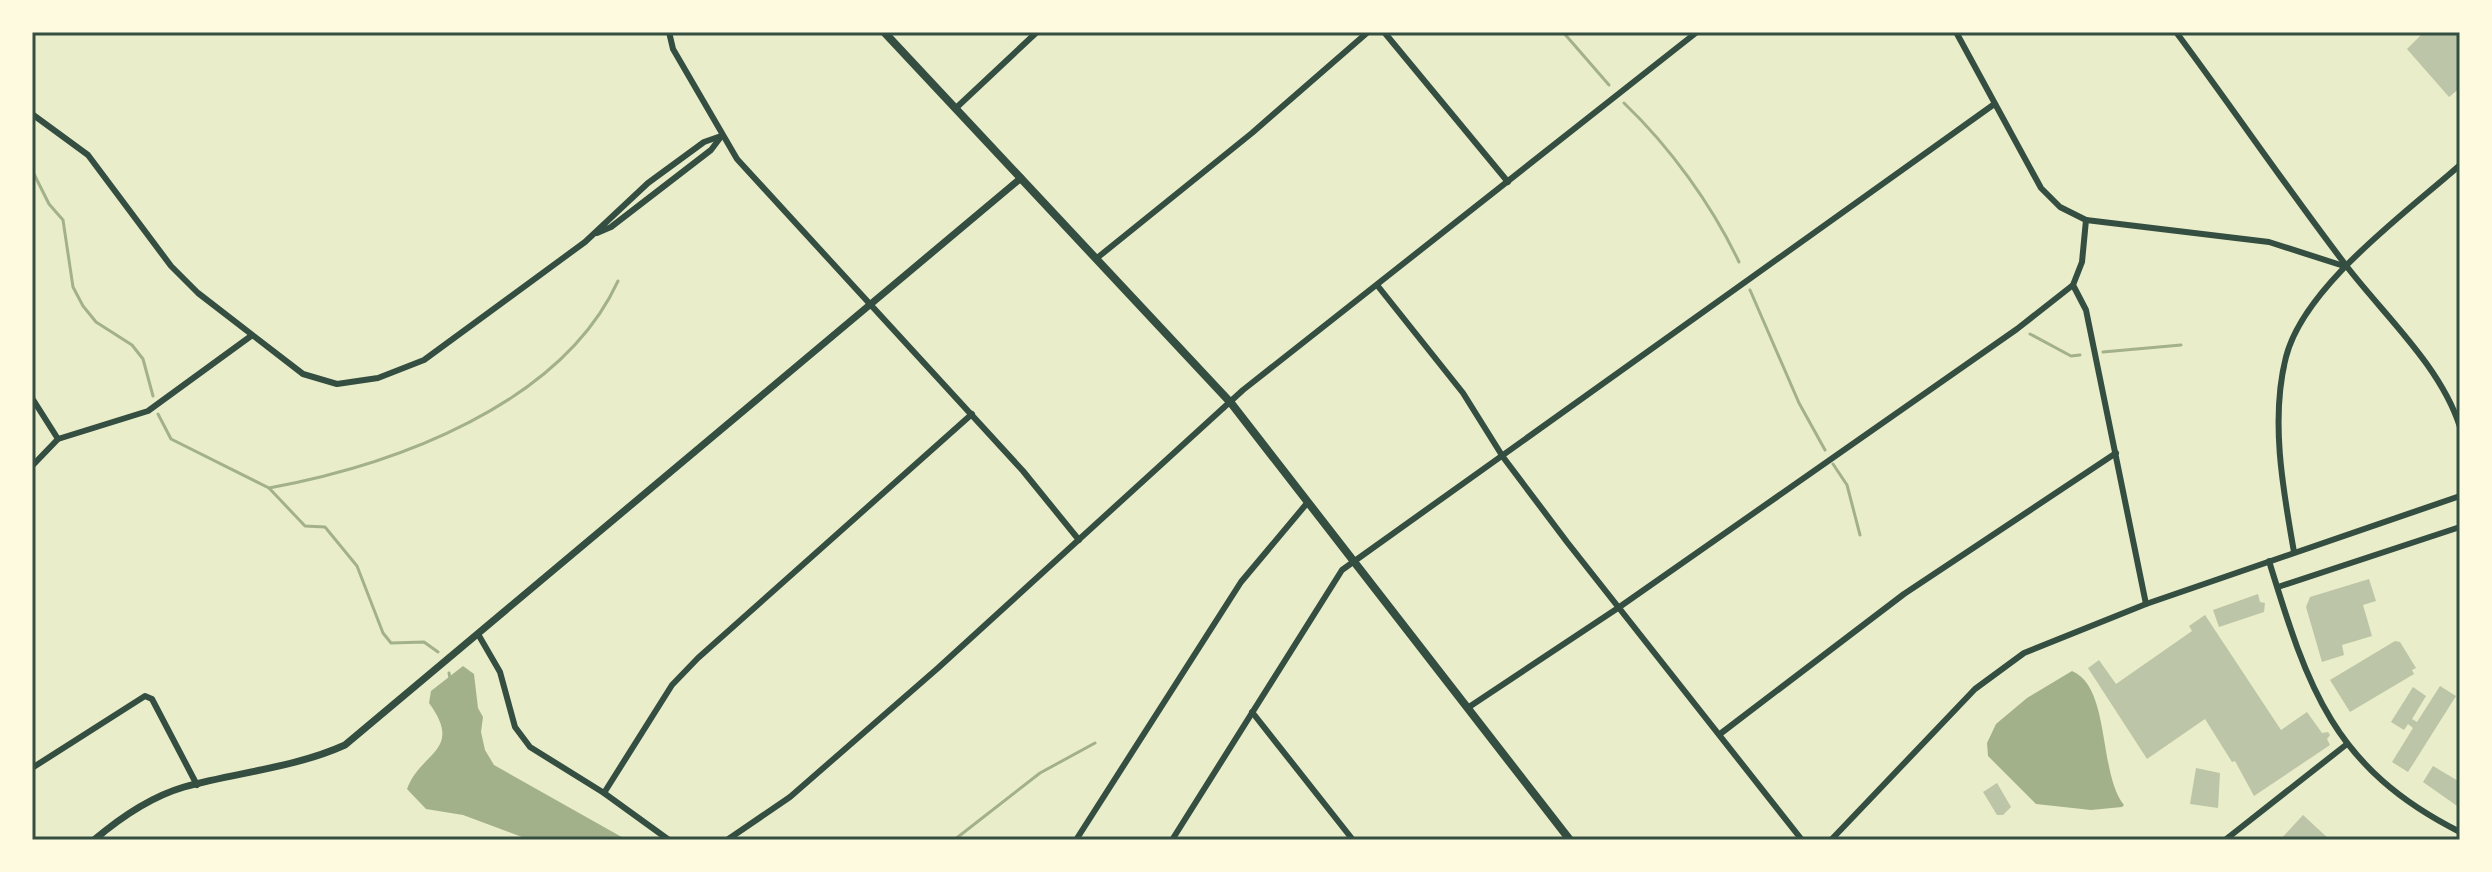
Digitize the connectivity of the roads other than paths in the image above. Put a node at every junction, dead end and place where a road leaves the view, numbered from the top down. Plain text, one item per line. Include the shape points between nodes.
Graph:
1 (669, 32) edge
2 (884, 32) edge
3 (1037, 32) edge
4 (1368, 32) edge
5 (1384, 32) edge
6 (1697, 32) edge
7 (1956, 32) edge
8 (2176, 32) edge
9 (1993, 105) junction
10 (956, 108) junction
11 (32, 114) edge
12 (721, 136) junction
13 (2460, 165) edge
14 (1021, 178) junction
15 (1508, 182) junction
16 (2086, 220) junction
17 (593, 235) junction
18 (1097, 258) junction
19 (2347, 267) junction
20 (1377, 285) junction
21 (2073, 285) junction
22 (871, 305) junction
23 (251, 336) junction
24 (32, 398) edge
25 (1231, 403) junction
26 (972, 414) junction
27 (2460, 427) edge
28 (58, 439) junction
29 (2116, 453) junction
30 (1503, 457) junction
31 (32, 466) edge
32 (2460, 496) edge
33 (1308, 502) junction
34 (2460, 527) edge
35 (1079, 540) junction
36 (2294, 552) junction
37 (2269, 561) junction
38 (1355, 564) junction
39 (2278, 587) junction
40 (2146, 604) junction
41 (1618, 608) junction
42 (478, 634) junction
43 (1469, 707) junction
44 (1252, 712) junction
45 (1720, 734) junction
46 (2347, 744) junction
47 (32, 768) edge
48 (197, 785) junction
49 (604, 793) junction
50 (2460, 832) edge
51 (94, 840) edge
52 (669, 840) edge
53 (727, 840) edge
54 (1076, 840) edge
55 (1172, 840) edge
56 (1353, 840) edge
57 (1570, 840) edge
58 (1802, 840) edge
59 (1831, 840) edge
60 (2225, 840) edge

1 - 12 street via 673,49
2 - 10 main road
3 - 10 street
4 - 18 street
5 - 15 street
6 - 15 street
7 - 9 street
8 - 19 street
9 - 16 street via 2041,188 2060,207
9 - 30 street
10 - 14 main road
11 - 23 street via 88,155 182,279
12 - 17 street via 711,150 611,227
12 - 17 street via 704,142
12 - 22 street
13 - 19 street
14 - 18 main road
14 - 22 street
15 - 20 street
16 - 19 street via 2269,242
16 - 21 street via 2082,262
17 - 23 street via 424,360 378,378 324,382 303,374
18 - 25 main road
19 - 27 street via 2422,361
19 - 36 street via 2314,301 2286,357 2279,417
20 - 25 street
20 - 30 street via 1463,393
21 - 29 street via 2086,310
21 - 41 street
22 - 26 street
22 - 42 street
23 - 28 street via 148,411
24 - 28 street
25 - 33 main road
25 - 35 street
26 - 35 street
26 - 49 street via 698,658 672,685
28 - 31 street
29 - 40 street
29 - 45 street via 1904,594
30 - 38 street
30 - 41 street
32 - 36 street
33 - 38 main road
33 - 54 street via 1241,582
34 - 39 street
35 - 53 street via 790,797
36 - 37 street
37 - 39 street
37 - 40 street
38 - 43 main road
38 - 44 street via 1339,574
39 - 46 street via 2307,679
40 - 59 street via 2049,641 1992,673
41 - 43 street
41 - 45 street
42 - 48 street via 345,745 308,760
42 - 49 street via 500,672 521,738
43 - 57 main road
44 - 55 street
44 - 56 street
45 - 58 street
46 - 50 street via 2398,793
46 - 60 street
47 - 48 street via 145,696 152,699
48 - 51 street via 141,806
49 - 52 street

